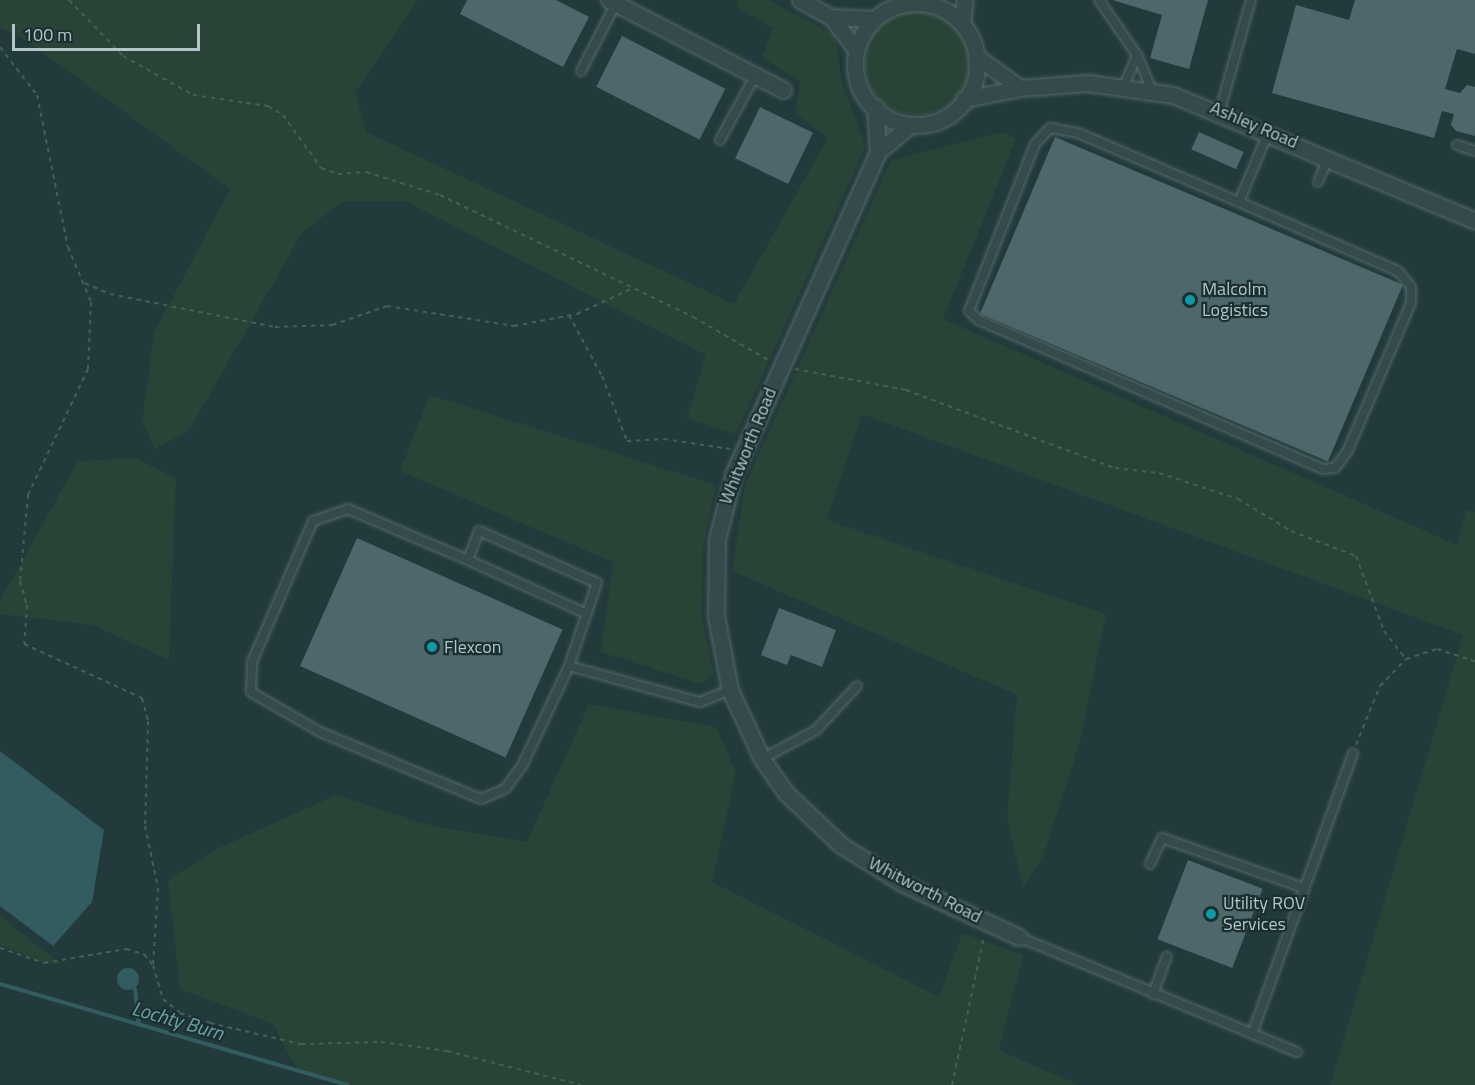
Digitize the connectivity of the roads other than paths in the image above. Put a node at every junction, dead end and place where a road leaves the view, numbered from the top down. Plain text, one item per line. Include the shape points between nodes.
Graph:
1 (800, 0) edge
2 (965, 0) edge
3 (1099, 0) edge
4 (1251, 0) edge
5 (923, 1) edge
6 (612, 2) edge
7 (831, 17) junction
8 (874, 19) junction
9 (962, 23) junction
10 (856, 49) junction
11 (1137, 55) junction
12 (976, 56) junction
13 (581, 71) dead end
14 (754, 76) junction
15 (1124, 86) junction
16 (1020, 88) junction
17 (783, 90) dead end
18 (1152, 90) junction
19 (964, 99) junction
20 (875, 107) junction
21 (1220, 110) junction
22 (910, 125) junction
23 (1269, 132) junction
24 (720, 140) dead end
25 (1457, 145) dead end
26 (1475, 151) edge
27 (878, 152) junction
28 (1328, 157) junction
29 (1318, 182) dead end
30 (1239, 201) junction
31 (1475, 221) edge
32 (468, 560) junction
33 (585, 613) junction
34 (569, 666) junction
35 (857, 686) dead end
36 (730, 690) junction
37 (1353, 754) road end
38 (762, 759) junction
39 (1150, 864) dead end
40 (1304, 888) junction
41 (1019, 937) joint
42 (1167, 956) dead end
43 (1153, 994) junction
44 (1252, 1034) junction
45 (1297, 1052) dead end

1 - 7 street
2 - 9 street
3 - 11 lane
4 - 21 lane
5 - 8 street via 888,9
5 - 9 street
6 - 13 lane
6 - 14 street
7 - 8 street
7 - 10 street
8 - 10 street
9 - 12 street
10 - 20 street via 862,90
11 - 15 lane
11 - 18 lane
12 - 16 street
12 - 19 street via 972,86
14 - 17 street
14 - 24 lane
15 - 16 street, Ashley Road
15 - 18 street, Ashley Road
16 - 19 street, Ashley Road
18 - 21 street, Ashley Road
19 - 22 street via 947,118
20 - 22 street
20 - 27 street, Whitworth Road
21 - 23 street, Ashley Road
22 - 27 street, Whitworth Road
23 - 28 street, Ashley Road
23 - 30 lane
25 - 26 lane
27 - 36 street, Whitworth Road via 747,444 717,539 716,616
28 - 29 lane
28 - 31 street, Ashley Road
30 - 30 lane via 1078,133 1050,128 1035,144 969,311 979,320 1323,469 1335,468 1347,452 1411,303 1411,287 1398,271
32 - 33 lane
32 - 33 lane via 479,531 597,583
32 - 34 lane via 348,509 313,521 252,662 251,692 320,732 481,799 504,789 522,766
33 - 34 lane
34 - 36 lane via 700,702
35 - 38 lane via 816,730
36 - 38 street, Whitworth Road
37 - 40 lane
38 - 41 street, Whitworth Road via 786,793 841,845 902,883
39 - 40 lane via 1162,838
40 - 44 lane
41 - 43 lane
42 - 43 lane
43 - 44 lane
44 - 45 lane

